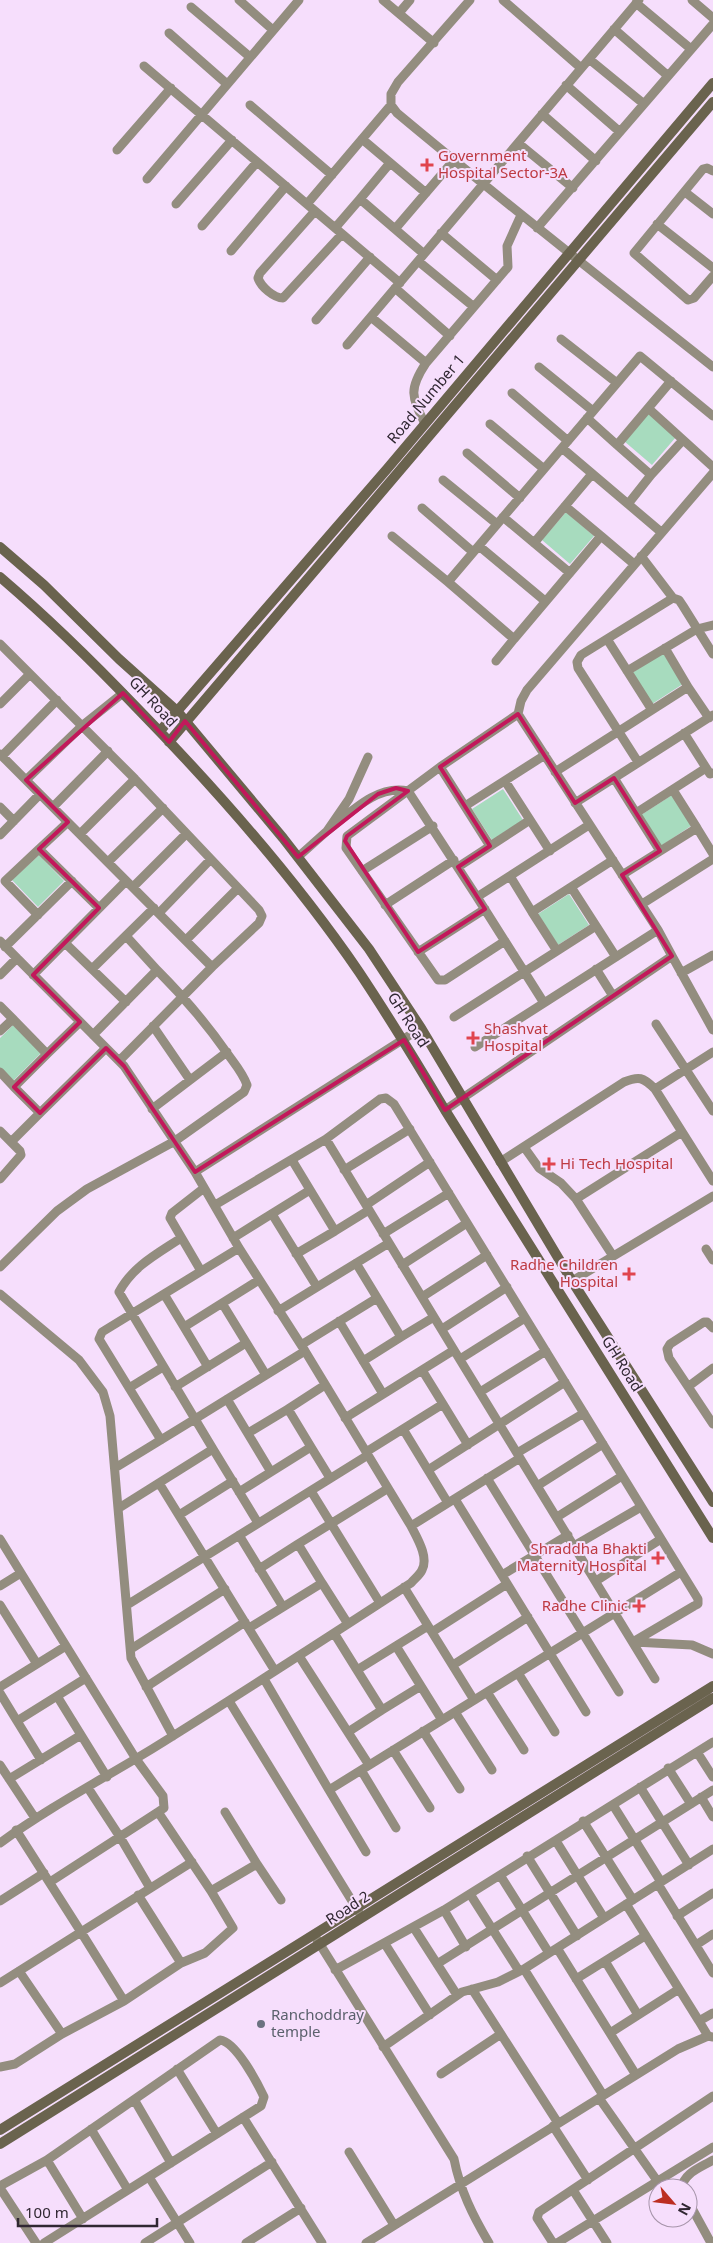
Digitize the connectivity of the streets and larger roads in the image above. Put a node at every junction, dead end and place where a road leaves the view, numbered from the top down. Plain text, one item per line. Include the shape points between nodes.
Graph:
1 (239, 0) edge
2 (298, 0) edge
3 (384, 0) edge
4 (410, 0) edge
5 (470, 0) edge
6 (503, 0) edge
7 (692, 0) edge
8 (638, 1) edge
9 (191, 7) dead end
10 (399, 13) junction
11 (713, 18) edge
12 (713, 24) edge
13 (614, 29) junction
14 (273, 30) junction
15 (169, 33) dead end
16 (434, 43) junction
17 (691, 49) junction
18 (250, 57) junction
19 (589, 58) junction
20 (144, 66) dead end
21 (581, 68) junction
22 (667, 75) junction
23 (713, 83) edge
24 (227, 84) junction
25 (566, 85) junction
26 (171, 88) junction
27 (713, 102) edge
28 (644, 104) junction
29 (250, 105) dead end
30 (391, 105) junction
31 (202, 114) junction
32 (542, 114) junction
33 (620, 132) junction
34 (362, 139) junction
35 (232, 140) junction
36 (518, 143) junction
37 (117, 150) dead end
38 (454, 160) junction
39 (596, 161) junction
40 (257, 162) junction
41 (390, 163) junction
42 (713, 171) edge
43 (332, 175) junction
44 (147, 179) dead end
45 (483, 184) junction
46 (286, 186) junction
47 (573, 188) junction
48 (685, 192) junction
49 (426, 193) junction
50 (360, 199) junction
51 (176, 204) dead end
52 (307, 204) junction
53 (316, 211) junction
54 (713, 214) edge
55 (521, 215) junction
56 (657, 224) junction
57 (202, 226) dead end
58 (537, 228) junction
59 (395, 229) junction
60 (339, 231) junction
61 (441, 234) junction
62 (231, 251) dead end
63 (569, 252) junction
64 (370, 257) junction
65 (421, 257) junction
66 (580, 260) junction
67 (713, 268) edge
68 (713, 276) edge
69 (497, 280) junction
70 (397, 286) junction
71 (474, 307) junction
72 (371, 317) junction
73 (316, 320) dead end
74 (450, 336) junction
75 (561, 339) dead end
76 (347, 345) dead end
77 (426, 363) junction
78 (539, 367) dead end
79 (713, 367) edge
80 (671, 381) junction
81 (617, 383) junction
82 (512, 392) dead end
83 (648, 408) junction
84 (590, 415) junction
85 (713, 416) edge
86 (425, 424) junction
87 (490, 424) dead end
88 (683, 440) junction
89 (565, 444) junction
90 (617, 445) junction
91 (467, 453) dead end
92 (713, 467) edge
93 (544, 469) junction
94 (713, 473) edge
95 (592, 474) junction
96 (652, 475) junction
97 (443, 480) dead end
98 (520, 498) junction
99 (628, 504) junction
100 (565, 506) junction
101 (422, 508) dead end
102 (500, 521) junction
103 (661, 532) junction
104 (392, 536) dead end
105 (601, 536) junction
106 (534, 543) junction
107 (0, 547) edge
108 (476, 549) junction
109 (641, 556) junction
110 (634, 564) junction
111 (570, 573) junction
112 (0, 577) edge
113 (448, 582) junction
114 (673, 598) junction
115 (545, 602) junction
116 (713, 625) edge
117 (697, 628) junction
118 (514, 639) junction
119 (606, 639) junction
120 (1, 646) edge
121 (665, 648) junction
122 (713, 654) edge
123 (496, 661) dead end
124 (627, 671) junction
125 (30, 674) junction
126 (688, 686) junction
127 (123, 693) junction
128 (57, 700) junction
129 (0, 704) edge
130 (177, 710) junction
131 (652, 710) junction
132 (518, 714) junction
133 (711, 716) edge
134 (185, 721) junction
135 (83, 725) junction
136 (160, 731) junction
137 (618, 731) junction
138 (684, 733) junction
139 (170, 742) junction
140 (108, 751) junction
141 (1, 755) edge
142 (545, 755) junction
143 (368, 757) dead end
144 (638, 762) junction
145 (440, 767) junction
146 (555, 772) junction
147 (711, 773) edge
148 (614, 778) junction
149 (135, 779) junction
150 (26, 780) junction
151 (505, 781) junction
152 (673, 790) junction
153 (408, 791) junction
154 (40, 794) junction
155 (575, 803) junction
156 (465, 806) junction
157 (0, 807) edge
158 (53, 807) junction
159 (163, 808) junction
160 (636, 813) junction
161 (530, 820) junction
162 (14, 821) junction
163 (68, 822) junction
164 (589, 825) junction
165 (433, 826) junction
166 (697, 828) junction
167 (327, 831) junction
168 (80, 834) junction
169 (186, 834) junction
170 (0, 835) edge
171 (490, 846) junction
172 (39, 849) junction
173 (550, 851) junction
174 (660, 851) junction
175 (713, 854) edge
176 (298, 857) junction
177 (713, 859) edge
178 (210, 860) junction
179 (613, 860) junction
180 (108, 862) junction
181 (456, 863) junction
182 (362, 871) junction
183 (622, 875) junction
184 (510, 876) junction
185 (3, 878) edge
186 (72, 881) junction
187 (130, 884) junction
188 (571, 887) junction
189 (238, 888) junction
190 (478, 897) junction
191 (642, 904) junction
192 (385, 905) junction
193 (99, 908) junction
194 (485, 909) junction
195 (156, 911) junction
196 (532, 912) junction
197 (38, 914) junction
198 (596, 926) junction
199 (658, 930) junction
200 (126, 936) junction
201 (186, 940) junction
202 (506, 941) junction
203 (65, 943) junction
204 (3, 944) edge
205 (557, 951) junction
206 (418, 952) junction
207 (713, 955) edge
208 (672, 956) junction
209 (616, 957) junction
210 (17, 958) junction
211 (212, 966) junction
212 (92, 969) junction
213 (596, 969) junction
214 (158, 970) junction
215 (525, 972) junction
216 (681, 973) junction
217 (0, 975) edge
218 (33, 975) junction
219 (183, 996) junction
220 (612, 996) junction
221 (126, 1002) junction
222 (544, 1003) junction
223 (0, 1006) edge
224 (454, 1017) dead end
225 (12, 1019) junction
226 (80, 1022) junction
227 (656, 1024) dead end
228 (712, 1025) edge
229 (153, 1026) junction
230 (421, 1028) junction
231 (0, 1031) edge
232 (93, 1035) junction
233 (404, 1040) junction
234 (475, 1047) dead end
235 (106, 1048) junction
236 (227, 1052) junction
237 (713, 1052) edge
238 (47, 1054) junction
239 (119, 1061) junction
240 (686, 1069) junction
241 (0, 1072) edge
242 (190, 1080) junction
243 (14, 1087) junction
244 (655, 1088) junction
245 (463, 1098) junction
246 (152, 1109) junction
247 (445, 1110) junction
248 (713, 1111) edge
249 (40, 1113) junction
250 (410, 1129) junction
251 (0, 1131) edge
252 (682, 1132) junction
253 (326, 1139) junction
254 (175, 1141) junction
255 (11, 1142) junction
256 (524, 1147) junction
257 (292, 1160) junction
258 (430, 1162) junction
259 (500, 1162) junction
260 (344, 1170) junction
261 (195, 1172) junction
262 (0, 1179) edge
263 (713, 1182) edge
264 (204, 1188) junction
265 (310, 1190) junction
266 (449, 1193) junction
267 (713, 1196) edge
268 (576, 1199) junction
269 (214, 1206) junction
270 (367, 1208) junction
271 (272, 1214) junction
272 (467, 1223) junction
273 (335, 1230) junction
274 (383, 1234) junction
275 (181, 1238) junction
276 (233, 1238) junction
277 (389, 1243) junction
278 (238, 1248) junction
279 (706, 1249) dead end
280 (296, 1254) junction
281 (487, 1256) junction
282 (613, 1256) junction
283 (713, 1260) edge
284 (356, 1263) junction
285 (402, 1264) junction
286 (0, 1267) edge
287 (201, 1271) junction
288 (259, 1280) junction
289 (572, 1281) junction
290 (317, 1287) junction
291 (507, 1287) junction
292 (0, 1294) edge
293 (164, 1294) junction
294 (422, 1297) junction
295 (377, 1298) junction
296 (222, 1303) junction
297 (278, 1311) junction
298 (131, 1315) junction
299 (434, 1317) junction
300 (525, 1318) junction
301 (339, 1321) junction
302 (184, 1327) junction
303 (713, 1328) edge
304 (442, 1329) junction
305 (401, 1337) junction
306 (246, 1343) junction
307 (303, 1348) junction
308 (454, 1350) junction
309 (546, 1351) junction
310 (460, 1359) junction
311 (363, 1360) junction
312 (162, 1367) junction
313 (208, 1367) junction
314 (713, 1368) edge
315 (422, 1370) junction
316 (266, 1375) junction
317 (565, 1382) junction
318 (325, 1385) junction
319 (689, 1386) junction
320 (175, 1387) junction
321 (128, 1388) junction
322 (480, 1392) junction
323 (383, 1394) junction
324 (226, 1400) junction
325 (443, 1404) junction
326 (288, 1409) junction
327 (584, 1413) junction
328 (345, 1418) junction
329 (195, 1419) junction
330 (712, 1419) edge
331 (500, 1425) junction
332 (403, 1429) junction
333 (248, 1434) junction
334 (161, 1440) junction
335 (603, 1444) junction
336 (468, 1445) junction
337 (311, 1447) junction
338 (213, 1449) junction
339 (366, 1454) junction
340 (519, 1455) junction
341 (116, 1468) junction
342 (428, 1470) junction
343 (271, 1472) junction
344 (622, 1476) junction
345 (330, 1478) junction
346 (487, 1478) junction
347 (233, 1481) junction
348 (159, 1483) junction
349 (537, 1486) junction
350 (387, 1489) junction
351 (311, 1491) junction
352 (239, 1492) junction
353 (452, 1501) junction
354 (713, 1502) edge
355 (641, 1507) junction
356 (119, 1508) junction
357 (179, 1515) junction
358 (557, 1517) junction
359 (258, 1523) junction
360 (331, 1524) junction
361 (410, 1526) junction
362 (239, 1535) junction
363 (568, 1536) junction
364 (713, 1538) edge
365 (661, 1539) junction
366 (1, 1542) edge
367 (298, 1544) junction
368 (574, 1546) junction
369 (535, 1555) junction
370 (205, 1556) junction
371 (259, 1569) junction
372 (681, 1572) junction
373 (21, 1573) junction
374 (502, 1575) junction
375 (596, 1581) junction
376 (322, 1583) junction
377 (507, 1584) junction
378 (0, 1586) edge
379 (404, 1587) junction
380 (225, 1589) junction
381 (380, 1603) junction
382 (0, 1605) edge
383 (127, 1605) junction
384 (283, 1607) junction
385 (615, 1612) junction
386 (528, 1617) junction
387 (348, 1624) junction
388 (247, 1625) junction
389 (430, 1629) junction
390 (583, 1632) junction
391 (334, 1633) junction
392 (633, 1642) junction
393 (66, 1646) junction
394 (396, 1646) junction
395 (131, 1649) junction
396 (550, 1653) junction
397 (713, 1654) edge
398 (299, 1656) junction
399 (37, 1664) junction
400 (453, 1665) junction
401 (357, 1670) junction
402 (275, 1671) junction
403 (518, 1673) junction
404 (0, 1675) edge
405 (86, 1678) junction
406 (264, 1679) junction
407 (656, 1679) dead end
408 (3, 1685) edge
409 (421, 1686) junction
410 (713, 1686) edge
411 (146, 1687) junction
412 (487, 1692) junction
413 (619, 1692) dead end
414 (0, 1693) edge
415 (57, 1696) junction
416 (713, 1698) edge
417 (474, 1700) junction
418 (229, 1701) junction
419 (382, 1710) junction
420 (455, 1712) junction
421 (586, 1712) dead end
422 (442, 1720) junction
423 (17, 1721) junction
424 (424, 1731) junction
425 (348, 1732) junction
426 (555, 1732) dead end
427 (81, 1735) junction
428 (173, 1736) junction
429 (713, 1742) edge
430 (393, 1750) junction
431 (524, 1750) dead end
432 (697, 1752) junction
433 (136, 1759) junction
434 (40, 1760) junction
435 (0, 1765) edge
436 (369, 1765) junction
437 (668, 1768) junction
438 (361, 1770) junction
439 (492, 1770) dead end
440 (107, 1777) junction
441 (713, 1777) edge
442 (9, 1779) junction
443 (640, 1787) junction
444 (88, 1788) junction
445 (460, 1789) dead end
446 (329, 1790) junction
447 (713, 1790) edge
448 (701, 1797) junction
449 (691, 1804) junction
450 (613, 1805) junction
451 (430, 1808) dead end
452 (158, 1812) junction
453 (225, 1812) dead end
454 (713, 1816) edge
455 (34, 1818) junction
456 (583, 1821) junction
457 (662, 1822) junction
458 (396, 1828) dead end
459 (16, 1830) junction
460 (120, 1836) junction
461 (634, 1840) junction
462 (0, 1841) edge
463 (556, 1841) junction
464 (713, 1849) edge
465 (366, 1852) dead end
466 (527, 1856) junction
467 (192, 1862) junction
468 (257, 1864) junction
469 (688, 1865) junction
470 (44, 1873) junction
471 (577, 1874) junction
472 (500, 1875) junction
473 (50, 1882) junction
474 (659, 1883) junction
475 (150, 1888) junction
476 (211, 1891) junction
477 (550, 1892) junction
478 (713, 1893) edge
479 (470, 1894) junction
480 (138, 1895) junction
481 (281, 1900) dead end
482 (0, 1901) edge
483 (629, 1902) junction
484 (357, 1907) junction
485 (444, 1910) junction
486 (677, 1916) junction
487 (362, 1917) junction
488 (604, 1918) junction
489 (414, 1928) junction
490 (493, 1930) junction
491 (81, 1932) junction
492 (713, 1934) edge
493 (577, 1936) junction
494 (646, 1936) junction
495 (317, 1940) junction
496 (385, 1944) junction
497 (696, 1945) junction
498 (466, 1947) junction
499 (553, 1951) junction
500 (605, 1961) junction
501 (181, 1963) junction
502 (437, 1964) junction
503 (335, 1970) junction
504 (522, 1970) junction
505 (19, 1971) junction
506 (713, 1973) edge
507 (576, 1979) junction
508 (0, 1983) edge
509 (472, 1989) junction
510 (679, 1989) junction
511 (457, 1995) junction
512 (124, 2000) junction
513 (713, 2012) edge
514 (430, 2015) junction
515 (638, 2015) junction
516 (699, 2021) junction
517 (610, 2033) junction
518 (62, 2034) junction
519 (501, 2034) junction
520 (711, 2036) edge
521 (383, 2047) junction
522 (0, 2067) edge
523 (177, 2069) junction
524 (442, 2074) dead end
525 (636, 2075) junction
526 (601, 2096) junction
527 (713, 2096) edge
528 (135, 2101) junction
529 (243, 2117) junction
530 (556, 2124) junction
531 (91, 2129) junction
532 (0, 2130) edge
533 (217, 2134) junction
534 (0, 2144) edge
535 (713, 2146) edge
536 (634, 2148) junction
537 (349, 2152) dead end
538 (47, 2160) junction
539 (713, 2160) edge
540 (272, 2162) junction
541 (172, 2163) junction
542 (149, 2177) junction
543 (655, 2178) edge
544 (664, 2178) edge
545 (685, 2178) edge
546 (588, 2180) junction
547 (459, 2184) junction
548 (0, 2187) edge
549 (648, 2188) edge
550 (128, 2190) junction
551 (573, 2190) junction
552 (301, 2208) junction
553 (83, 2219) junction
554 (698, 2219) edge
555 (177, 2222) junction
556 (593, 2222) junction
557 (394, 2225) junction
558 (50, 2241) edge
559 (36, 2243) edge
560 (145, 2243) edge
561 (190, 2243) edge
562 (246, 2243) edge
563 (322, 2243) edge
564 (366, 2243) edge
565 (489, 2243) edge
566 (555, 2243) edge
567 (607, 2243) edge
568 (711, 2243) edge

1 - 14 street
2 - 14 street
3 - 10 street
4 - 10 street
5 - 16 street
6 - 21 street
7 - 11 street
8 - 13 street
8 - 17 street
9 - 18 street
10 - 16 street
12 - 17 street
13 - 19 street
13 - 22 street
14 - 18 street
15 - 24 street
16 - 30 street via 398,82 391,94
17 - 22 street
18 - 24 street
19 - 21 street
19 - 28 street
20 - 26 street
21 - 25 street
22 - 28 street
23 - 63 street, Road Number 1
24 - 31 street
25 - 32 street
25 - 33 street
26 - 31 street
26 - 37 street
27 - 66 street, Road Number 1
28 - 33 street
29 - 43 street
30 - 34 street
30 - 38 street via 397,114
31 - 35 street
31 - 44 street
32 - 36 street
32 - 39 street
33 - 39 street
34 - 41 street
34 - 43 street
35 - 40 street
35 - 51 street
36 - 45 street
36 - 47 street
38 - 45 street
38 - 49 street
39 - 47 street
40 - 46 street
40 - 57 street
41 - 49 street
41 - 50 street
42 - 48 street via 703,169
43 - 52 street
45 - 55 street
45 - 61 street
46 - 52 street
46 - 62 street
47 - 58 street
48 - 54 street
48 - 56 street
49 - 59 street
50 - 59 street
50 - 60 street
52 - 53 street
53 - 60 street
53 - 60 street via 260,273 258,278 262,285 283,298
55 - 58 street
55 - 69 street via 507,246 509,265
56 - 67 street
56 - 68 street via 635,249 635,256 688,300 694,298
58 - 63 street
59 - 65 street
60 - 64 street
61 - 65 street
61 - 69 street
63 - 66 street
63 - 86 street, Road Number 1
64 - 70 street
64 - 73 street
65 - 70 street
65 - 71 street
66 - 79 street
66 - 134 street, Road Number 1
69 - 71 street
70 - 72 street
70 - 74 street
71 - 74 street
72 - 76 street
72 - 77 street
74 - 77 street
75 - 81 street
77 - 86 street via 417,376 412,393
78 - 84 street
80 - 81 street via 640,356
80 - 83 street
80 - 85 street
81 - 84 street
82 - 89 street
83 - 88 street
83 - 90 street
84 - 89 street
84 - 90 street
86 - 130 street, Road Number 1
87 - 93 street
88 - 92 street
88 - 96 street
89 - 93 street
89 - 95 street
90 - 96 street
91 - 98 street
93 - 98 street
94 - 103 street
95 - 99 street
95 - 100 street
96 - 99 street
97 - 102 street
98 - 102 street
99 - 103 street
100 - 105 street
100 - 106 street
101 - 108 street
102 - 106 street
102 - 108 street
103 - 109 street
104 - 113 street
105 - 110 street
105 - 111 street
106 - 111 street
107 - 130 street, GH Road
108 - 113 street
108 - 115 street
109 - 110 street
109 - 114 street
110 - 132 street via 527,690
111 - 115 street
112 - 127 street, GH Road
113 - 118 street
114 - 117 street via 679,600
114 - 119 street
115 - 118 street
116 - 117 street
117 - 121 street
117 - 122 street
118 - 123 street
119 - 124 street
119 - 137 street via 577,662
120 - 125 street
121 - 124 street
121 - 126 street
124 - 131 street
125 - 128 street
125 - 129 street
126 - 131 street
126 - 133 street
127 - 135 street
127 - 136 street, GH Road
128 - 135 street
128 - 141 street
130 - 134 street, GH Road
130 - 136 street, Road Number 1
131 - 137 street
132 - 142 street
132 - 145 street
133 - 138 street
134 - 139 street, Road Number 1
134 - 176 street, GH Road
135 - 140 street
135 - 150 street
136 - 139 street, GH Road
137 - 144 street
137 - 146 street
138 - 144 street
138 - 147 street
139 - 233 street, GH Road via 297,888 358,970
140 - 149 street
140 - 158 street
141 - 150 street
142 - 146 street
142 - 151 street
143 - 167 street via 349,799
144 - 148 street
145 - 153 street
145 - 156 street
146 - 155 street
147 - 152 street
148 - 155 street
148 - 160 street
149 - 159 street
149 - 168 street
150 - 154 street
151 - 156 street
151 - 161 street
152 - 160 street
152 - 166 street
153 - 165 street
153 - 167 street via 396,788 378,794
153 - 182 street via 347,836 346,848
154 - 158 street
154 - 162 street
155 - 164 street
156 - 171 street
157 - 162 street
158 - 163 street
159 - 169 street
159 - 180 street
160 - 174 street
161 - 171 street
161 - 173 street
162 - 170 street
163 - 168 street
163 - 172 street
164 - 173 street
164 - 179 street
165 - 181 street
165 - 182 street
166 - 174 street
166 - 175 street
167 - 176 street
168 - 180 street
169 - 178 street
169 - 187 street
171 - 181 street
172 - 185 street
172 - 186 street
173 - 184 street
174 - 183 street
176 - 230 street, GH Road via 369,949
177 - 191 street
178 - 189 street
178 - 195 street
179 - 183 street
179 - 188 street
180 - 187 street
181 - 190 street
181 - 192 street
182 - 192 street
183 - 191 street
184 - 190 street
184 - 196 street
185 - 197 street
186 - 193 street
186 - 197 street
187 - 193 street
187 - 195 street
188 - 196 street
188 - 198 street
189 - 201 street
189 - 211 street via 262,916
190 - 194 street
191 - 199 street
192 - 206 street
193 - 203 street
194 - 202 street
194 - 206 street
195 - 200 street
195 - 201 street
196 - 205 street
197 - 204 street
198 - 205 street
198 - 209 street
199 - 208 street
199 - 209 street
200 - 212 street
200 - 214 street
201 - 211 street
202 - 206 street via 441,981
202 - 215 street
203 - 212 street
203 - 218 street
204 - 210 street
205 - 215 street
207 - 216 street
208 - 216 street
208 - 220 street
209 - 213 street
210 - 217 street
210 - 218 street
211 - 219 street
212 - 221 street
213 - 220 street
213 - 222 street
214 - 219 street
214 - 221 street
215 - 222 street
215 - 224 street
216 - 228 street
218 - 226 street
219 - 229 street
219 - 236 street
220 - 245 street
221 - 232 street
222 - 234 street
223 - 225 street
225 - 231 street
225 - 238 street
226 - 232 street
226 - 238 street
227 - 240 street
229 - 239 street
229 - 242 street
230 - 233 street
230 - 245 street, GH Road
232 - 235 street
233 - 247 street, GH Road
233 - 261 street
235 - 239 street
235 - 249 street
236 - 242 street
236 - 254 street via 244,1077 247,1085 244,1092
237 - 240 street
238 - 243 street
239 - 246 street
240 - 244 street
240 - 248 street
241 - 243 street
242 - 246 street
243 - 249 street
244 - 252 street
244 - 256 street via 638,1076 624,1082
245 - 247 street
245 - 259 street, GH Road
246 - 254 street
247 - 364 street, GH Road
249 - 255 street
250 - 253 street via 394,1104 386,1098 380,1099
250 - 258 street
250 - 260 street
251 - 255 street
252 - 263 street
252 - 268 street
253 - 257 street
253 - 260 street
254 - 261 street
254 - 286 street via 87,1189 57,1211
255 - 262 street via 21,1155
256 - 259 street
256 - 268 street via 539,1168 561,1183
257 - 265 street
257 - 269 street
258 - 266 street
258 - 270 street
259 - 289 street, GH Road
260 - 270 street
261 - 264 street
264 - 269 street
264 - 275 street via 172,1213 171,1221
265 - 271 street
265 - 273 street
266 - 272 street
266 - 274 street
267 - 282 street
268 - 282 street
269 - 276 street
270 - 273 street
270 - 274 street
271 - 276 street
271 - 280 street
272 - 281 street
272 - 285 street
273 - 280 street
274 - 277 street
275 - 287 street
275 - 298 street via 126,1278 119,1292
276 - 278 street
277 - 284 street
277 - 285 street
278 - 287 street
278 - 288 street
279 - 283 street
280 - 290 street
281 - 291 street
281 - 294 street
282 - 289 street
284 - 290 street
284 - 295 street
285 - 294 street
287 - 293 street
288 - 296 street
288 - 297 street
289 - 354 street, GH Road
290 - 297 street
291 - 300 street
291 - 304 street
292 - 341 street via 79,1360 103,1392 110,1416
293 - 298 street
293 - 302 street
294 - 299 street
295 - 301 street
295 - 305 street
296 - 302 street
296 - 306 street
297 - 307 street
298 - 312 street
298 - 321 street via 102,1332 99,1339
299 - 304 street
299 - 305 street
300 - 309 street
300 - 310 street
301 - 307 street
301 - 311 street
302 - 313 street
303 - 319 street via 704,1322 667,1349 669,1358
304 - 308 street
305 - 311 street
306 - 313 street
306 - 316 street
307 - 316 street
307 - 318 street
308 - 310 street
308 - 315 street
309 - 317 street
309 - 322 street
310 - 322 street
311 - 323 street
312 - 320 street
312 - 321 street
313 - 320 street
314 - 319 street
315 - 323 street
315 - 325 street
316 - 324 street
317 - 327 street
317 - 331 street
318 - 326 street
318 - 328 street
319 - 330 street
320 - 329 street
321 - 334 street
322 - 331 street
323 - 328 street
324 - 329 street
324 - 333 street
325 - 332 street
325 - 336 street
326 - 333 street
326 - 337 street
327 - 335 street
327 - 340 street
328 - 339 street
329 - 334 street
329 - 338 street
331 - 336 street
331 - 340 street
332 - 339 street
332 - 342 street
333 - 343 street
334 - 341 street
335 - 344 street
335 - 349 street
336 - 342 street
337 - 343 street
337 - 345 street
338 - 347 street
338 - 348 street
339 - 345 street
339 - 350 street
340 - 346 street
340 - 349 street
341 - 356 street
342 - 353 street
343 - 352 street
344 - 355 street
344 - 358 street
345 - 351 street
346 - 353 street
346 - 369 street
347 - 352 street
347 - 357 street
348 - 356 street
348 - 357 street
349 - 358 street
350 - 360 street
350 - 361 street
351 - 359 street
351 - 360 street
352 - 359 street
353 - 361 street
353 - 374 street
355 - 365 street
355 - 368 street
356 - 383 street
357 - 370 street
358 - 363 street
359 - 362 street
360 - 367 street
360 - 381 street
361 - 379 street via 419,1542 424,1562 422,1570
362 - 370 street
362 - 371 street
363 - 368 street
363 - 369 street
365 - 372 street
365 - 375 street
366 - 373 street
367 - 371 street
367 - 376 street
368 - 375 street
369 - 374 street
369 - 390 street
370 - 380 street
370 - 383 street
371 - 384 street
372 - 385 street
372 - 392 street via 698,1604
373 - 378 street
373 - 393 street
374 - 377 street
375 - 385 street
376 - 384 street
376 - 387 street
377 - 386 street
377 - 389 street
379 - 381 street
379 - 389 street
380 - 388 street
380 - 395 street
381 - 387 street
382 - 399 street
383 - 395 street
384 - 388 street
385 - 390 street
385 - 392 street
386 - 396 street
386 - 400 street
387 - 391 street
388 - 402 street
388 - 411 street
389 - 394 street
389 - 400 street
390 - 396 street
390 - 413 street
391 - 398 street
391 - 401 street
392 - 397 street via 692,1645
392 - 407 street
393 - 399 street
393 - 405 street
394 - 401 street
394 - 409 street
395 - 411 street via 131,1658
396 - 403 street
396 - 421 street
398 - 402 street
398 - 425 street
399 - 408 street
400 - 417 street
401 - 419 street
402 - 406 street
403 - 412 street
403 - 426 street
404 - 408 street
405 - 415 street
405 - 433 street
406 - 418 street
406 - 446 street
409 - 419 street
409 - 422 street
410 - 484 street, Road 2
411 - 428 street
412 - 417 street
412 - 431 street
414 - 423 street
415 - 423 street
415 - 427 street
416 - 487 street, Road 2
417 - 420 street
418 - 428 street
418 - 484 street
419 - 425 street
420 - 422 street
420 - 439 street
422 - 424 street
423 - 434 street
424 - 430 street
424 - 445 street
425 - 436 street
427 - 434 street
427 - 440 street
428 - 433 street
429 - 432 street
430 - 436 street
430 - 451 street
432 - 437 street
432 - 441 street
433 - 440 street
433 - 452 street via 163,1796 164,1808
434 - 442 street
435 - 442 street
436 - 438 street
437 - 443 street
437 - 449 street
438 - 446 street
438 - 458 street
440 - 444 street
442 - 455 street
443 - 450 street
443 - 457 street
444 - 455 street
444 - 460 street
446 - 465 street
447 - 448 street
448 - 449 street
448 - 454 street
449 - 457 street
450 - 456 street
450 - 461 street
452 - 460 street
452 - 467 street
453 - 468 street
455 - 459 street
456 - 463 street
456 - 483 street
457 - 461 street
457 - 469 street
459 - 462 street
459 - 470 street
460 - 473 street
460 - 475 street
461 - 471 street
461 - 474 street
463 - 466 street
463 - 471 street
464 - 469 street
466 - 472 street
466 - 477 street
467 - 475 street
467 - 476 street
468 - 476 street
468 - 481 street
469 - 474 street
470 - 473 street
470 - 482 street
471 - 477 street
471 - 488 street
472 - 479 street
472 - 499 street
473 - 491 street
474 - 483 street
474 - 486 street
475 - 480 street
476 - 501 street via 233,1928 205,1953
477 - 490 street
477 - 493 street
478 - 486 street
479 - 485 street
479 - 490 street
480 - 491 street
480 - 501 street
483 - 488 street
483 - 494 street
484 - 487 street
484 - 495 street, Road 2
485 - 489 street
485 - 498 street
486 - 497 street
487 - 495 street, Road 2
488 - 493 street
489 - 496 street
489 - 502 street
490 - 498 street
490 - 504 street
491 - 505 street
491 - 512 street
492 - 497 street
493 - 499 street
494 - 500 street
494 - 510 street
495 - 503 street
495 - 532 street, Road 2
495 - 534 street, Road 2
496 - 503 street
496 - 514 street
497 - 506 street
498 - 502 street
499 - 504 street
499 - 507 street
500 - 507 street
500 - 515 street
501 - 512 street
502 - 511 street
503 - 521 street
504 - 509 street via 498,1982
504 - 526 street
505 - 508 street
505 - 518 street
507 - 517 street
509 - 511 street
509 - 519 street
510 - 515 street
510 - 516 street
511 - 514 street
512 - 518 street
513 - 516 street
514 - 521 street
515 - 517 street
516 - 520 street
517 - 525 street
518 - 522 street via 15,2064
519 - 524 street
519 - 530 street
520 - 525 street via 678,2049
521 - 547 street via 454,2159
523 - 528 street
523 - 529 street via 220,2040 231,2044 264,2097 261,2106
523 - 533 street
525 - 526 street
526 - 530 street
526 - 536 street
527 - 536 street
528 - 531 street
528 - 541 street
529 - 533 street
529 - 540 street
530 - 546 street
530 - 547 street
531 - 538 street
531 - 550 street
533 - 541 street
535 - 544 street
536 - 543 street
536 - 546 street
537 - 557 street
538 - 548 street
538 - 553 street
539 - 545 street
540 - 552 street
540 - 555 street
541 - 542 street
542 - 550 street
542 - 555 street
546 - 551 street
547 - 557 street
547 - 565 street
548 - 559 street
549 - 556 street
550 - 553 street
551 - 556 street
551 - 566 street via 537,2215
552 - 562 street
552 - 563 street
553 - 558 street
554 - 568 street
555 - 560 street
555 - 561 street
556 - 566 street
556 - 567 street
557 - 564 street

